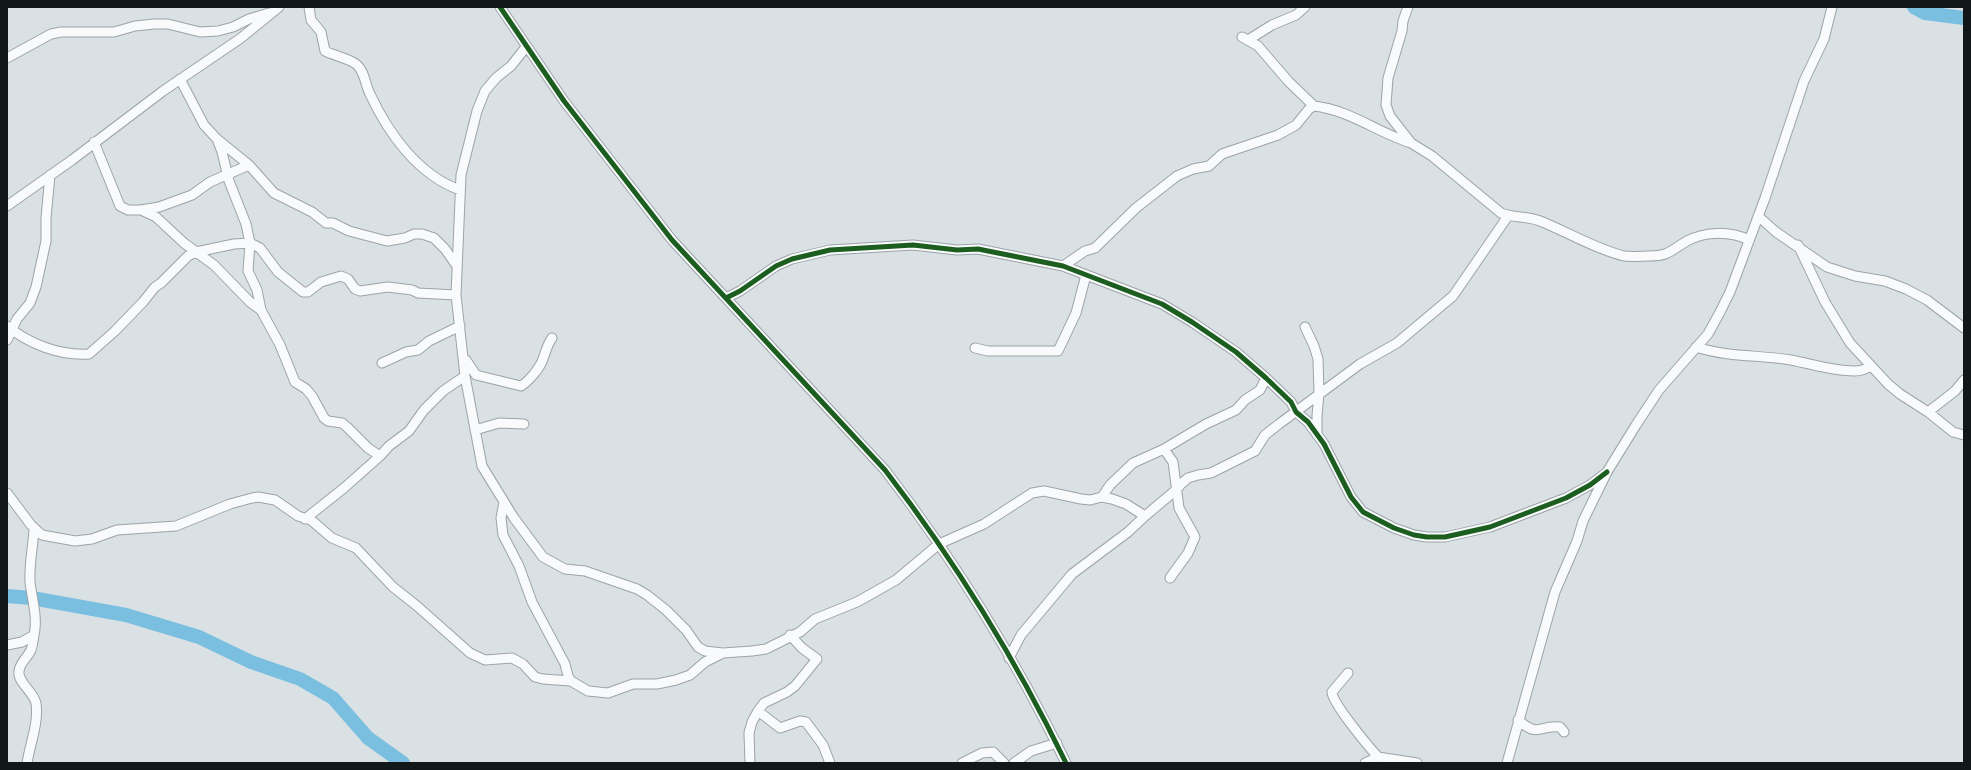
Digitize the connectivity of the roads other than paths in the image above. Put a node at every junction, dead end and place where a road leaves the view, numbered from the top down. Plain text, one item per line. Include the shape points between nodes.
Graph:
1 (309, 7) edge
2 (500, 7) edge
3 (1304, 7) edge
4 (1408, 7) edge
5 (1832, 7) edge
6 (275, 10) edge
7 (526, 47) junction
8 (7, 58) edge
9 (180, 79) junction
10 (1314, 106) junction
11 (217, 139) junction
12 (94, 142) junction
13 (1411, 143) junction
14 (249, 164) junction
15 (227, 174) junction
16 (50, 175) junction
17 (460, 190) junction
18 (7, 206) edge
19 (141, 210) junction
20 (1508, 216) junction
21 (1758, 216) junction
22 (1749, 240) junction
23 (250, 243) junction
24 (1798, 245) junction
25 (196, 252) junction
26 (456, 266) junction
27 (1063, 266) junction
28 (1086, 275) junction
29 (456, 295) junction
30 (726, 298) junction
31 (261, 310) junction
32 (460, 326) junction
33 (1305, 327) dead end
34 (9, 328) edge
35 (1964, 328) edge
36 (552, 338) dead end
37 (7, 340) edge
38 (1696, 347) junction
39 (975, 348) dead end
40 (464, 355) junction
41 (382, 363) dead end
42 (1871, 366) junction
43 (476, 375) junction
44 (466, 376) junction
45 (1266, 378) junction
46 (1964, 380) edge
47 (1319, 393) junction
48 (470, 396) junction
49 (1296, 412) junction
50 (1928, 412) junction
51 (524, 424) dead end
52 (475, 430) junction
53 (1317, 435) junction
54 (1964, 435) edge
55 (1164, 449) junction
56 (380, 456) junction
57 (1607, 472) junction
58 (1176, 490) junction
59 (7, 493) edge
60 (1102, 497) junction
61 (504, 502) junction
62 (1145, 516) junction
63 (305, 519) junction
64 (34, 529) junction
65 (939, 544) junction
66 (1170, 578) dead end
67 (34, 635) junction
68 (790, 635) junction
69 (7, 644) edge
70 (723, 653) junction
71 (1010, 658) junction
72 (1348, 673) dead end
73 (571, 681) junction
74 (758, 711) junction
75 (1518, 720) junction
76 (1564, 732) dead end
77 (1056, 743) junction
78 (1378, 757) junction
79 (27, 763) edge
80 (750, 763) edge
81 (830, 763) edge
82 (962, 763) edge
83 (1004, 763) edge
84 (1014, 763) edge
85 (1066, 763) edge
86 (1365, 763) edge
87 (1417, 763) edge
88 (1507, 763) edge

1 - 17 street via 311,20 321,32 325,51 356,64 362,71 366,87 377,109 406,152 430,174
2 - 7 street
3 - 10 street via 1296,15 1245,38 1258,46
4 - 13 street via 1388,78 1386,105 1390,116
5 - 21 street via 1824,39 1804,81
6 - 8 street via 218,31 200,32 168,24 154,24 114,32 61,32 52,34
6 - 9 street via 240,38
7 - 17 street via 511,66 489,85 480,101 462,168
7 - 30 street via 634,193 672,240
9 - 11 street via 198,116
9 - 12 street
10 - 13 street via 1366,122 1394,138
10 - 27 street via 1296,125 1278,135 1222,154 1209,166 1177,176 1136,208 1095,248 1084,251
11 - 14 street
11 - 15 street
12 - 16 street
12 - 19 street via 120,206 128,210
13 - 20 street via 1432,156 1484,200
14 - 15 street
14 - 26 street via 274,193 312,212 326,223 387,241 422,234 434,238
15 - 19 street via 210,182 192,196
15 - 23 street via 246,224
16 - 18 street
16 - 34 street via 43,259 30,303
17 - 26 street
19 - 25 street via 156,217
20 - 22 street via 1539,221 1569,236 1626,256 1668,254 1687,241 1717,233
20 - 47 street via 1452,296 1397,343 1360,364
21 - 22 street
21 - 24 street via 1776,232
22 - 38 street via 1730,292 1708,334
23 - 25 street
23 - 29 street via 260,248 286,280 303,292 341,276 360,291 388,287 418,293
23 - 31 street via 248,271 258,290
24 - 35 street via 1828,267 1906,289 1927,300
24 - 42 street via 1825,302 1850,343
25 - 31 street
25 - 34 street via 188,256 155,287 115,331 89,354 36,345
26 - 29 street
27 - 28 street
27 - 30 street via 978,249 957,250 913,245 830,250 792,259 776,266
28 - 39 street via 1076,313 1058,351 988,351
28 - 45 street via 1162,304 1180,314 1236,352
29 - 32 street
30 - 65 street via 885,470
31 - 56 street via 280,345 295,382 312,396 324,418 342,423
32 - 40 street
32 - 41 street via 433,338 418,350 406,352
33 - 47 street via 1318,359
34 - 37 street
36 - 43 street via 543,360 521,386
38 - 42 street via 1710,351 1792,360 1847,371 1864,371
38 - 57 street via 1659,390
40 - 43 street
40 - 44 street
42 - 50 street via 1900,394
43 - 48 street
44 - 48 street
44 - 56 street via 443,391 424,410 410,430
45 - 49 street via 1291,402
45 - 55 street via 1260,390 1236,410
46 - 50 street via 1955,391
47 - 49 street
47 - 53 street
48 - 52 street
49 - 53 street via 1308,422
49 - 58 street via 1265,435 1255,451 1246,457 1211,473 1188,478
50 - 54 street via 1952,432
51 - 52 street via 499,423
52 - 61 street via 482,466
53 - 57 street via 1351,496 1363,512 1394,528 1427,537 1462,535 1532,512 1566,498
55 - 58 street via 1173,462
55 - 60 street via 1133,463 1110,485
56 - 63 street
57 - 75 street via 1583,521 1555,592
58 - 62 street
58 - 66 street via 1179,508 1195,537 1188,553
59 - 64 street
60 - 62 street via 1126,504
60 - 65 street via 1090,500 1040,491 1024,497 974,530
61 - 70 street via 543,557 565,569 585,571 636,589 666,610 686,630 698,647 705,651
61 - 73 street via 501,518 503,535
62 - 71 street via 1119,540 1072,574 1020,635
63 - 64 street via 275,500 258,497 230,504 176,526 117,530 92,539 63,540 42,535
63 - 73 street via 311,520 332,538 356,548 393,587 470,653 485,660 512,658 523,664 536,677
64 - 67 street via 30,556 30,581 36,623
65 - 68 street via 896,580 857,602 815,619 800,632
65 - 71 street
67 - 69 street via 22,642
67 - 79 street via 31,650 18,672 33,694 36,704
68 - 70 street via 759,651
68 - 74 street via 802,648 816,656 816,663 795,686 764,703
70 - 73 street via 705,662 690,675 657,684 633,684 608,693 588,691
71 - 77 street
72 - 78 street via 1332,692 1332,696 1343,714
74 - 80 street via 749,733
74 - 81 street via 780,728 800,721 806,722 823,745
75 - 76 street via 1528,729 1538,730 1554,726 1560,727
75 - 88 street
77 - 84 street via 1031,751
77 - 85 street
78 - 86 street
78 - 87 street
82 - 83 street via 982,753 993,752

